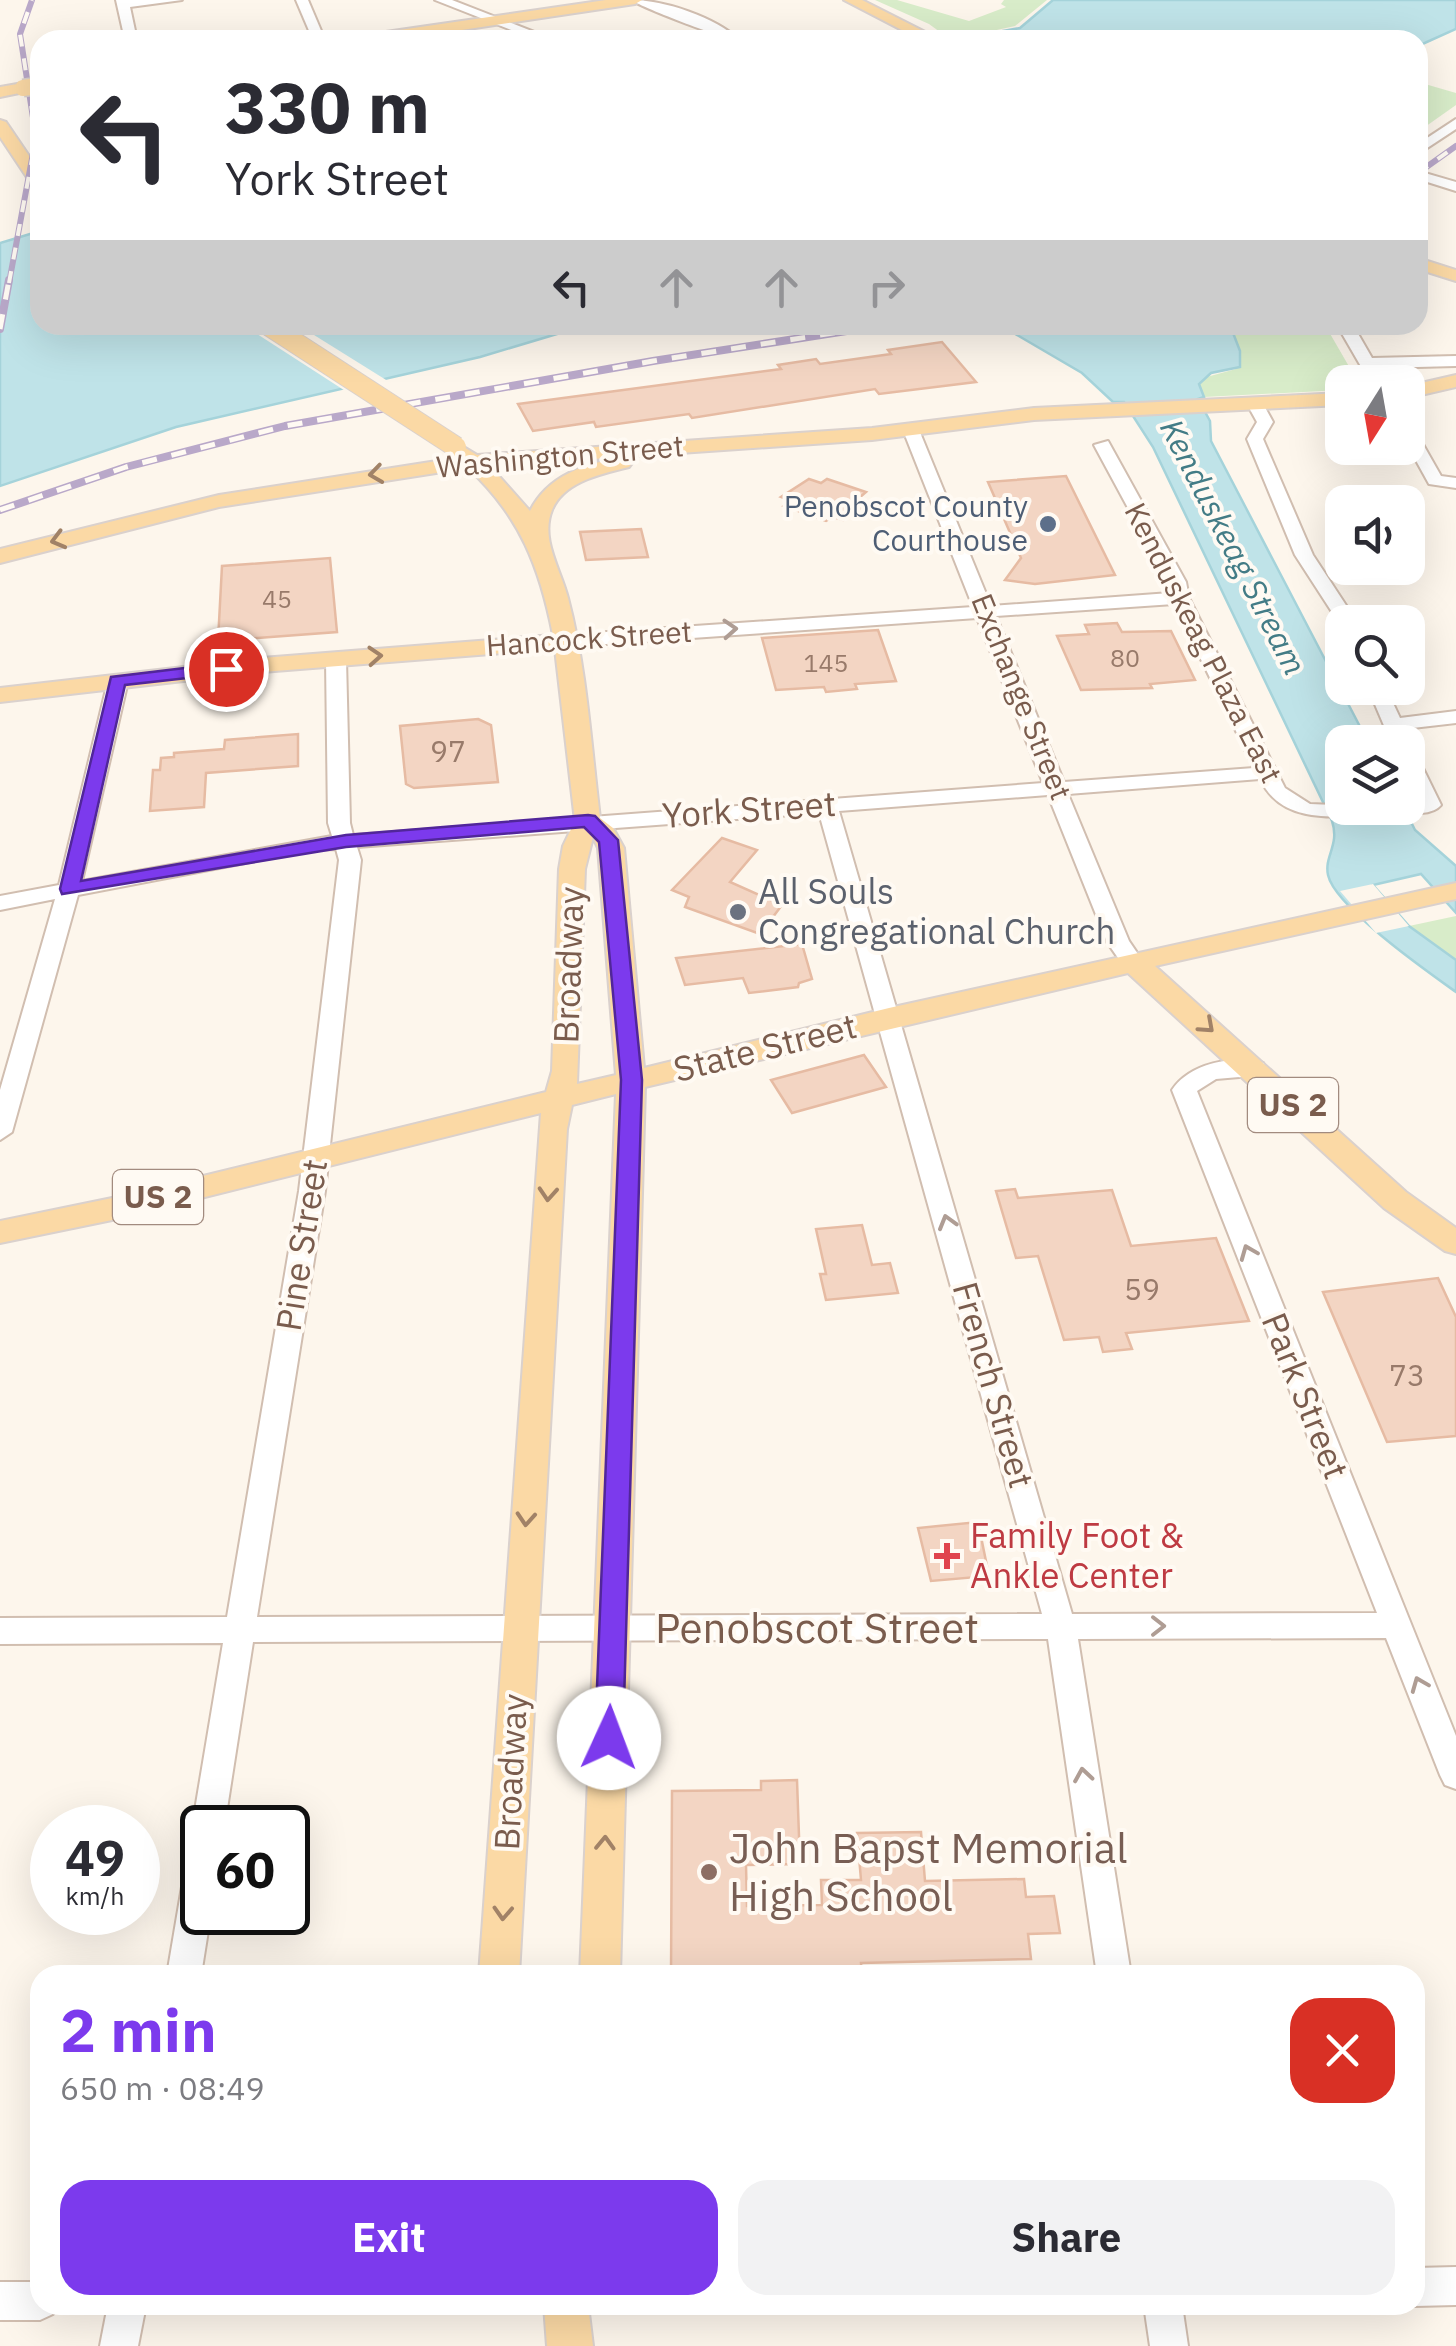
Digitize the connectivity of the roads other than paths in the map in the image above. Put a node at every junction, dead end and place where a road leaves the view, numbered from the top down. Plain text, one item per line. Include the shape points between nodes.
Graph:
1 (176, 0) edge
2 (302, 0) edge
3 (440, 0) edge
4 (636, 0) edge
5 (851, 0) edge
6 (122, 2) edge
7 (496, 20) junction
8 (129, 30) edge
9 (315, 30) edge
10 (430, 30) edge
11 (522, 30) edge
12 (719, 30) edge
13 (913, 30) edge
14 (30, 87) edge
15 (0, 92) edge
16 (1456, 123) edge
17 (0, 125) edge
18 (1428, 143) edge
19 (0, 158) edge
20 (30, 166) edge
21 (30, 173) edge
22 (1428, 178) edge
23 (1456, 187) edge
24 (1428, 267) edge
25 (1456, 277) edge
26 (283, 335) edge
27 (1351, 335) edge
28 (1456, 362) edge
29 (1367, 363) joint
30 (1456, 381) edge
31 (1425, 388) edge
32 (1325, 399) edge
33 (1255, 404) junction
34 (913, 435) junction
35 (1102, 445) dead end
36 (464, 454) junction
37 (1425, 462) edge
38 (1456, 483) edge
39 (536, 538) junction
40 (0, 556) edge
41 (1180, 598) junction
42 (1337, 605) edge
43 (986, 610) junction
44 (563, 641) junction
45 (336, 659) junction
46 (118, 680) junction
47 (0, 694) edge
48 (1456, 717) edge
49 (1425, 726) edge
50 (1264, 773) junction
51 (1058, 788) junction
52 (827, 804) junction
53 (1325, 811) edge
54 (588, 820) junction
55 (346, 841) junction
56 (70, 889) junction
57 (1448, 892) edge
58 (0, 902) edge
59 (1132, 963) junction
60 (889, 1017) junction
61 (1255, 1069) junction
62 (632, 1080) junction
63 (560, 1098) junction
64 (0, 1132) edge
65 (314, 1159) junction
66 (0, 1232) edge
67 (1456, 1243) edge
68 (1395, 1625) junction
69 (1061, 1627) junction
70 (612, 1628) junction
71 (518, 1629) junction
72 (241, 1630) junction
73 (0, 1631) edge
74 (1456, 1775) edge
75 (212, 1805) edge
76 (190, 1935) edge
77 (186, 1965) edge
78 (501, 1965) edge
79 (600, 1965) edge
80 (1112, 1965) edge
81 (1425, 2286) edge
82 (1456, 2286) edge
83 (0, 2301) edge
84 (30, 2301) edge
85 (125, 2315) edge
86 (567, 2315) edge
87 (1164, 2315) edge
88 (118, 2346) edge
89 (570, 2346) edge
90 (1169, 2346) edge

1 - 6 street
2 - 9 street
3 - 7 street
4 - 7 main road
4 - 12 street
5 - 13 main road
6 - 8 street
7 - 10 main road
7 - 11 street
14 - 15 main road
16 - 18 street
17 - 20 main road
19 - 21 main road
22 - 23 street
24 - 25 main road
26 - 36 main road, bridge
27 - 29 street
28 - 29 street
30 - 31 main road
32 - 33 main road, Washington Street
33 - 34 main road, Washington Street
33 - 42 street via 1265,422 1255,439 1304,554
34 - 36 main road, Washington Street
34 - 39 main road, Washington Street via 607,465 555,490 539,513
34 - 43 street, Exchange Street
35 - 41 street, Kenduskeag Plaza East
36 - 39 main road
36 -> 40 main road, Washington Street via 219,501
37 - 38 street via 1435,480
39 - 44 main road
41 - 43 street, Hancock Street
41 - 50 street, Kenduskeag Plaza East
44 -> 43 street, Hancock Street
43 - 51 street, Exchange Street
45 -> 44 main road, Hancock Street
44 - 54 main road
45 - 46 main road, Hancock Street
45 - 55 street, Pine Street via 339,823
46 - 47 main road, Hancock Street
46 - 56 street
48 - 49 street
50 - 51 street, York Street
50 - 53 street, Kenduskeag Plaza East via 1291,804
51 - 52 street, York Street
51 - 59 street, Exchange Street
52 - 54 street, York Street
52 - 60 street, French Street
54 - 55 street, York Street
54 - 62 main road, Broadway via 611,848
54 - 63 main road, Broadway via 572,869
55 - 56 street, York Street
55 - 65 street, Pine Street via 350,860
56 - 58 street, York Street
56 - 64 street
57 - 59 main road, State Street / US 2
59 - 60 main road, State Street / US 2
59 -> 61 main road, US 2
60 - 62 main road, State Street / US 2
69 -> 60 street, French Street
61 - 67 main road, US 2 via 1395,1200
68 -> 61 street, Park Street via 1184,1090 1204,1073
62 - 63 main road, State Street / US 2
62 - 70 main road, Broadway
63 - 65 main road, State Street / US 2
63 -> 71 main road, Broadway via 552,1129
65 - 66 main road, State Street / US 2
65 - 72 street, Pine Street
69 -> 68 street, Penobscot Street
74 -> 68 street, Park Street
69 - 70 street, Penobscot Street
80 -> 69 street, French Street
70 - 71 street, Penobscot Street
79 -> 70 main road, Broadway
71 - 72 street, Penobscot Street
71 -> 78 main road, Broadway
72 - 73 street, Penobscot Street
72 - 75 street, Pine Street
76 - 77 street
81 - 82 street
83 - 84 street
85 - 88 street
86 - 89 main road
87 - 90 street

